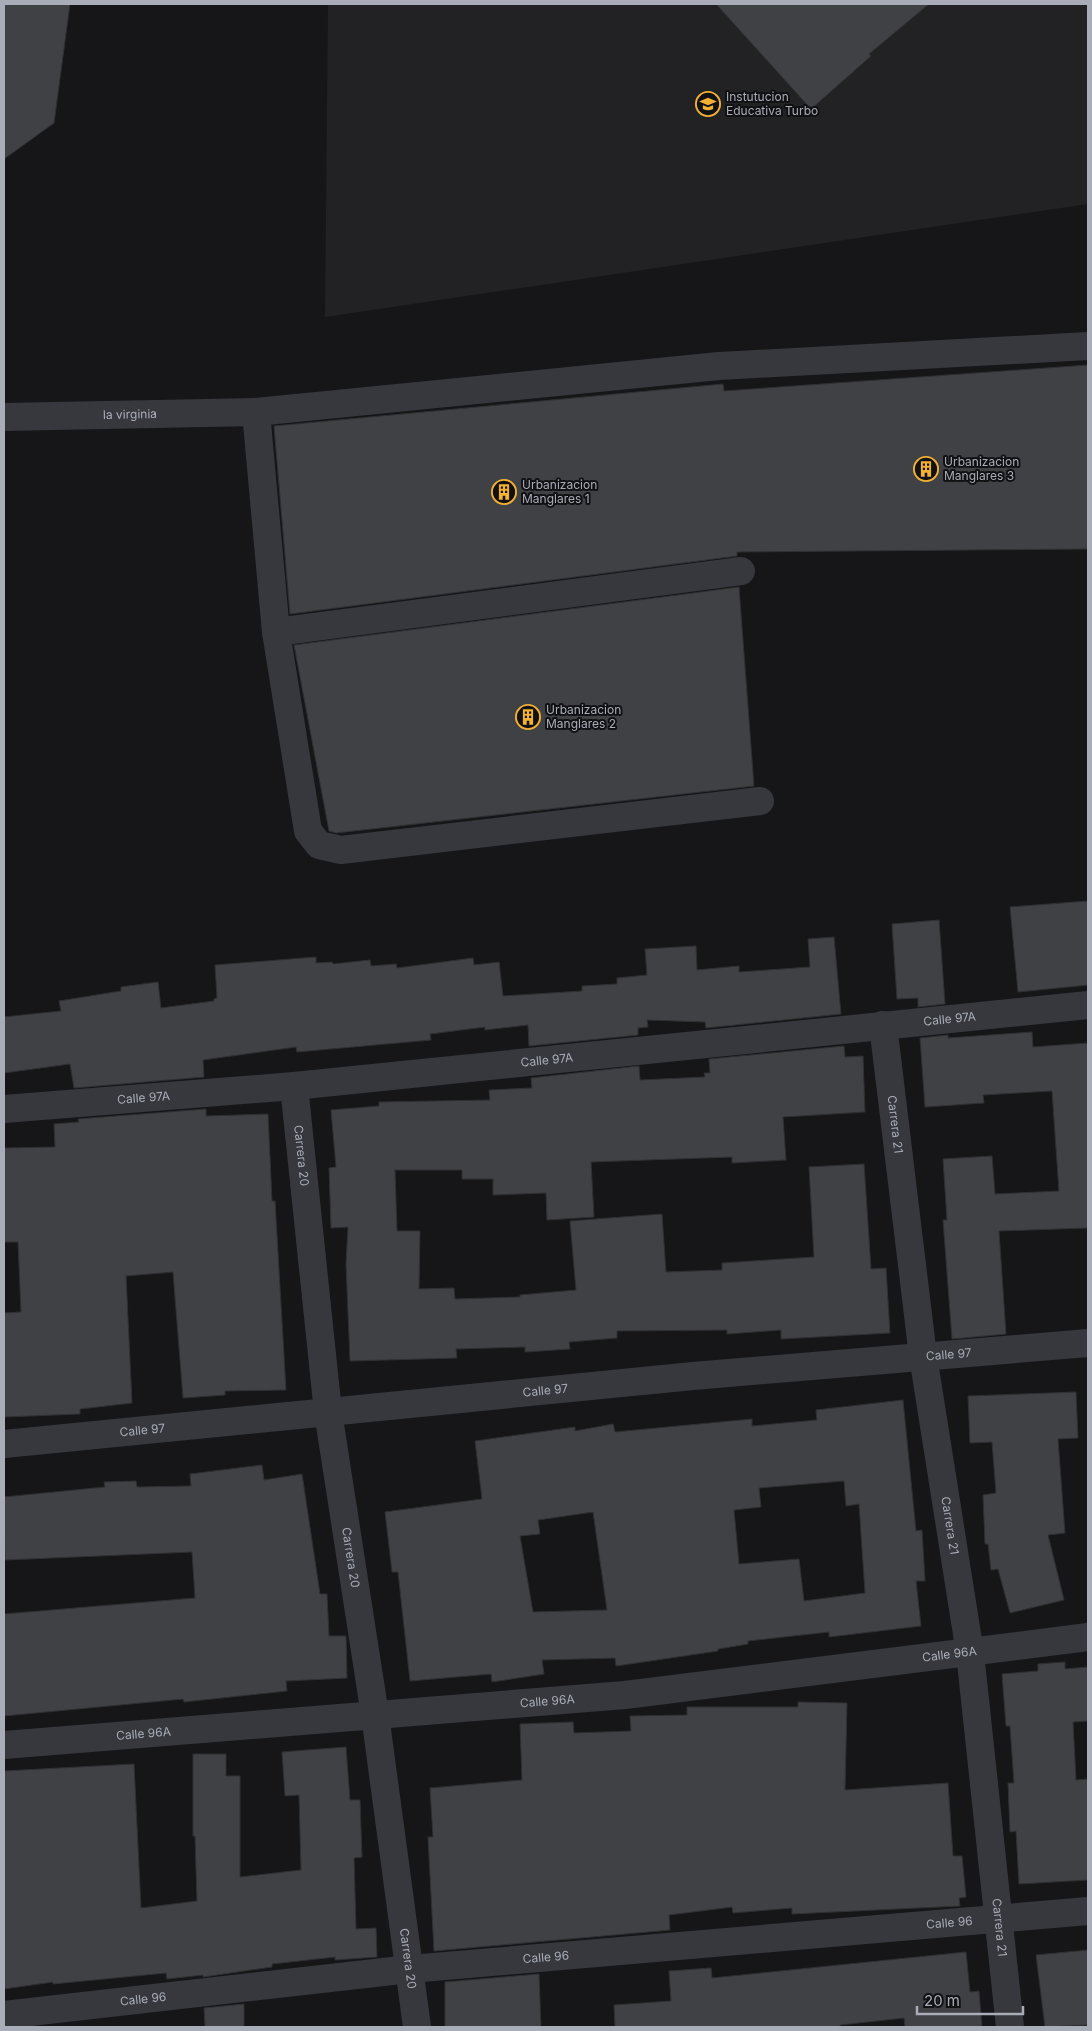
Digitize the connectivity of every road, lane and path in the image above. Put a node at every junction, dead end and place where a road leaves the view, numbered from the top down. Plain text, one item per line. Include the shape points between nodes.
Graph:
1 (1088, 346) edge
2 (256, 412) junction
3 (4, 417) edge
4 (741, 571) dead end
5 (276, 632) junction
6 (760, 801) dead end
7 (1088, 1005) edge
8 (883, 1026) junction
9 (294, 1086) junction
10 (4, 1109) edge
11 (1088, 1343) edge
12 (923, 1356) junction
13 (328, 1412) junction
14 (4, 1444) edge
15 (1088, 1637) edge
16 (970, 1653) junction
17 (375, 1715) junction
18 (4, 1745) edge
19 (1088, 1911) edge
20 (998, 1919) junction
21 (410, 1969) junction
22 (4, 2016) edge
23 (417, 2027) edge
24 (1010, 2027) edge

1 - 2 street, la virginia via 719,366
2 - 3 street, la virginia
2 - 5 street
4 - 5 street
5 - 6 street via 308,831 319,845 341,850
7 - 8 street, Calle 97A
8 - 9 street, Calle 97A
8 - 12 street, Carrera 21
9 - 10 street, Calle 97A
9 - 13 street, Carrera 20
11 - 12 street, Calle 97
12 - 13 street, Calle 97
12 - 16 street, Carrera 21
13 - 14 street, Calle 97
13 - 17 street, Carrera 20
15 - 16 street, Calle 96A
16 - 17 street, Calle 96A via 625,1695
16 - 20 street, Carrera 21
17 - 18 street, Calle 96A
17 - 21 street, Carrera 20
19 - 20 street, Calle 96
20 - 21 street, Calle 96
20 - 24 street, Carrera 21
21 - 22 street, Calle 96
21 - 23 street, Carrera 20

